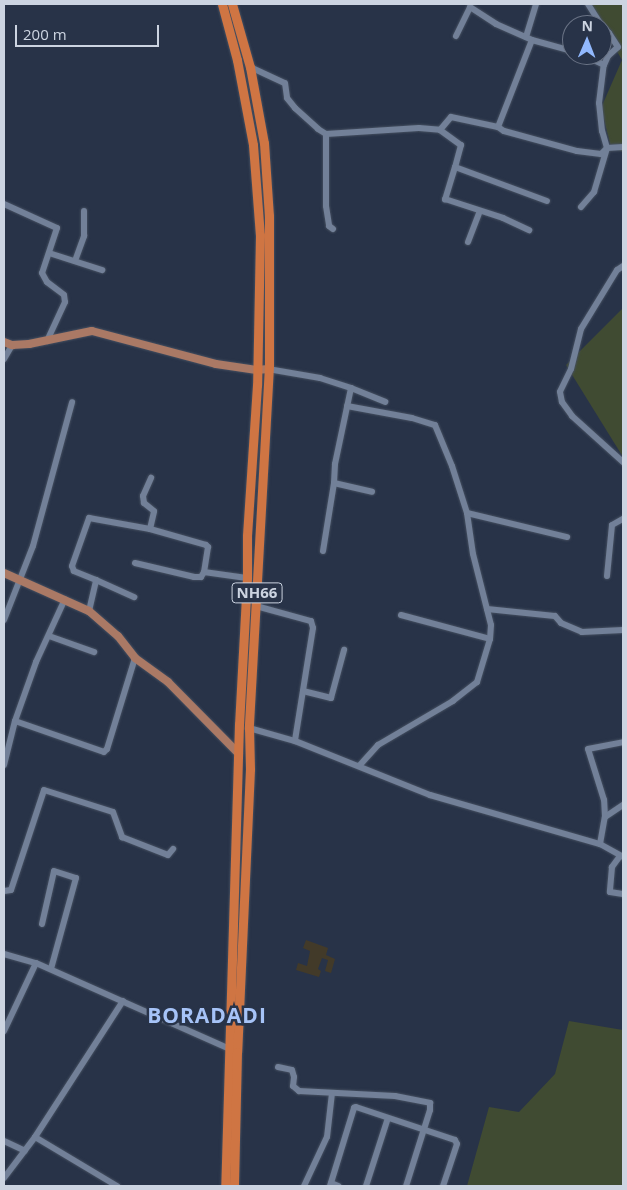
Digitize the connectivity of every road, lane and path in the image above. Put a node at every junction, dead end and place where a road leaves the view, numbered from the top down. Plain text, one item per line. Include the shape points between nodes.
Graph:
1 (222, 4) edge
2 (232, 4) edge
3 (536, 4) edge
4 (588, 4) edge
5 (594, 15) edge
6 (456, 36) dead end
7 (612, 38) edge
8 (529, 39) junction
9 (562, 48) edge
10 (612, 52) edge
11 (604, 65) edge
12 (250, 67) junction
13 (498, 127) junction
14 (440, 130) junction
15 (326, 134) junction
16 (623, 147) edge
17 (607, 148) junction
18 (455, 167) junction
19 (547, 201) dead end
20 (4, 204) edge
21 (581, 207) dead end
22 (480, 211) junction
23 (84, 212) dead end
24 (333, 229) dead end
25 (529, 230) dead end
26 (468, 242) dead end
27 (49, 253) junction
28 (75, 261) junction
29 (623, 266) edge
30 (102, 270) dead end
31 (47, 341) junction
32 (8, 343) edge
33 (4, 358) edge
34 (268, 369) junction
35 (257, 370) junction
36 (352, 388) junction
37 (72, 402) dead end
38 (385, 402) dead end
39 (347, 406) junction
40 (623, 462) edge
41 (151, 478) dead end
42 (334, 483) junction
43 (372, 492) dead end
44 (467, 513) junction
45 (623, 519) edge
46 (150, 529) junction
47 (566, 537) dead end
48 (323, 551) dead end
49 (135, 563) dead end
50 (204, 572) junction
51 (4, 573) edge
52 (608, 576) dead end
53 (247, 578) junction
54 (20, 579) junction
55 (96, 580) junction
56 (134, 596) dead end
57 (65, 599) junction
58 (256, 606) junction
59 (487, 609) junction
60 (89, 611) junction
61 (401, 615) dead end
62 (4, 620) edge
63 (623, 630) edge
64 (49, 636) junction
65 (490, 639) junction
66 (344, 650) dead end
67 (94, 652) dead end
68 (135, 658) junction
69 (303, 691) junction
70 (15, 720) junction
71 (249, 728) junction
72 (295, 741) junction
73 (623, 742) edge
74 (239, 754) junction
75 (4, 765) edge
76 (359, 766) junction
77 (623, 805) edge
78 (604, 817) junction
79 (600, 844) junction
80 (172, 849) dead end
81 (622, 856) edge
82 (4, 891) edge
83 (623, 894) edge
84 (42, 924) dead end
85 (4, 954) edge
86 (36, 963) junction
87 (51, 969) junction
88 (123, 1001) junction
89 (4, 1031) edge
90 (230, 1049) junction
91 (278, 1067) dead end
92 (332, 1093) junction
93 (388, 1118) junction
94 (424, 1130) junction
95 (35, 1137) junction
96 (4, 1141) edge
97 (25, 1151) junction
98 (4, 1178) edge
99 (330, 1185) edge
100 (116, 1186) edge
101 (225, 1186) edge
102 (234, 1186) edge
103 (304, 1186) edge
104 (338, 1186) edge
105 (366, 1186) edge
106 (406, 1186) edge
107 (444, 1186) edge

1 - 35 highway, NH66 via 237,60 253,145 260,235
2 - 12 highway, NH66
3 - 8 street
4 - 5 street
6 - 8 street via 470,8
7 - 10 street via 618,47
8 - 9 street
8 - 13 street
11 - 17 street via 599,103
12 - 15 street via 285,83 287,98 295,108
12 - 34 highway, NH66 via 264,143 269,216
13 - 14 street via 451,117
13 - 17 street via 504,132 577,151 601,154
14 - 15 street via 419,128
14 - 18 street via 461,145
15 - 24 street via 326,206 329,226
16 - 17 street
17 - 21 street via 594,192
18 - 19 street
18 - 22 street via 445,199
20 - 27 street via 57,228
22 - 25 street
22 - 26 street
23 - 28 street via 84,236
27 - 28 street
27 - 31 street via 42,273 47,282 64,295 65,302
28 - 30 street
29 - 40 street via 617,270 580,329 571,370 560,392 562,402 572,416
31 - 32 main road
31 - 35 main road via 92,331 216,364
32 - 33 street
34 - 35 main road
34 - 36 street via 320,378
34 - 58 highway, NH66
35 - 53 highway, NH66
36 - 38 street
36 - 39 street
37 - 54 street via 33,546
39 - 42 street
39 - 44 street via 435,425
41 - 46 street via 143,496 144,503 154,511
42 - 43 street
42 - 48 street
44 - 47 street
44 - 59 street
45 - 52 street via 612,525
46 - 50 street via 206,545
46 - 55 street via 89,518 72,568
49 - 50 street via 194,578 201,577
50 - 53 street
51 - 54 main road
53 - 74 highway, NH66
54 - 57 main road
54 - 62 street
55 - 56 street
55 - 60 street
57 - 60 main road
57 - 64 street
58 - 69 street via 311,621 313,628
58 - 71 highway, NH66
59 - 63 street via 555,616 561,623 582,632
59 - 65 street
60 - 68 main road via 118,636
61 - 65 street
64 - 67 street
64 - 70 street
65 - 76 street via 477,682 453,701 378,745
66 - 69 street via 330,698
68 - 70 street via 104,752
68 - 74 main road via 168,682
69 - 72 street
70 - 75 street
71 - 72 street
71 - 102 highway, NH66
72 - 76 street
73 - 78 street via 588,749 604,800
74 - 90 highway, NH66
76 - 79 street via 430,795
77 - 78 street
78 - 79 street
79 - 81 street
80 - 82 street via 168,855 122,838 112,812 44,790 12,890
81 - 83 street via 612,867 610,892
84 - 87 street via 54,871 76,878
85 - 86 street
86 - 87 street
86 - 89 street
87 - 88 street
88 - 90 street
88 - 95 street
90 - 101 highway, NH66
91 - 92 street via 292,1070 293,1086 299,1090
92 - 94 street via 394,1096 430,1103
92 - 103 street via 327,1137
93 - 94 street
93 - 99 street via 354,1108
93 - 105 street
94 - 106 street
94 - 107 street via 457,1141
95 - 97 street
95 - 100 street
96 - 97 street
97 - 98 street
99 - 104 street

